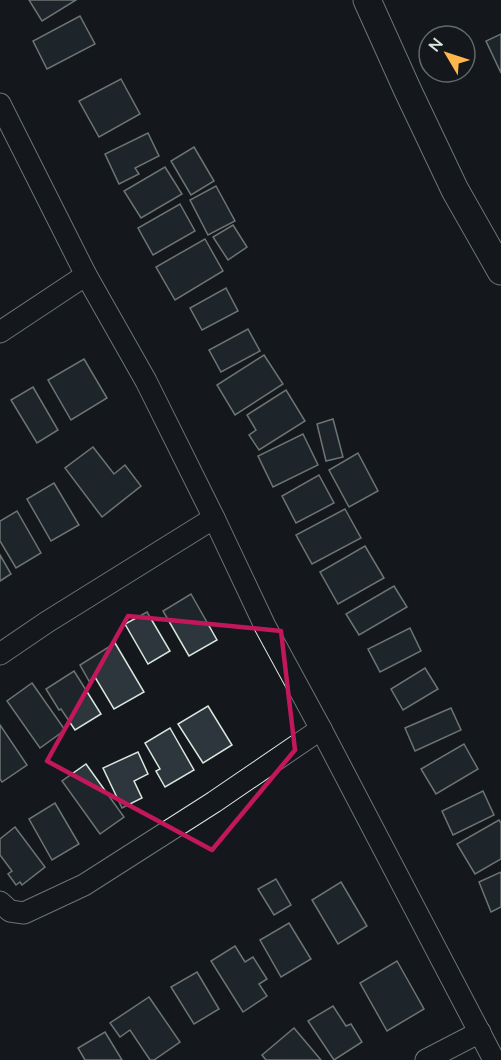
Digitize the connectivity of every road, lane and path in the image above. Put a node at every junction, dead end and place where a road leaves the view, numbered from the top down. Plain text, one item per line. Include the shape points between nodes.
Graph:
1 (367, 0) edge
2 (0, 104) edge
3 (501, 271) edge
4 (86, 275) junction
5 (0, 332) edge
6 (214, 518) junction
7 (0, 654) edge
8 (321, 729) junction
9 (0, 902) edge
10 (480, 1032) junction
11 (426, 1060) edge
12 (494, 1060) edge

1 - 3 street via 456,190
2 - 4 street
4 - 5 street
4 - 6 street via 146,381
6 - 7 street
6 - 8 street via 265,626
8 - 9 street via 84,885 24,913 10,911
8 - 10 street
10 - 11 street
10 - 12 street

